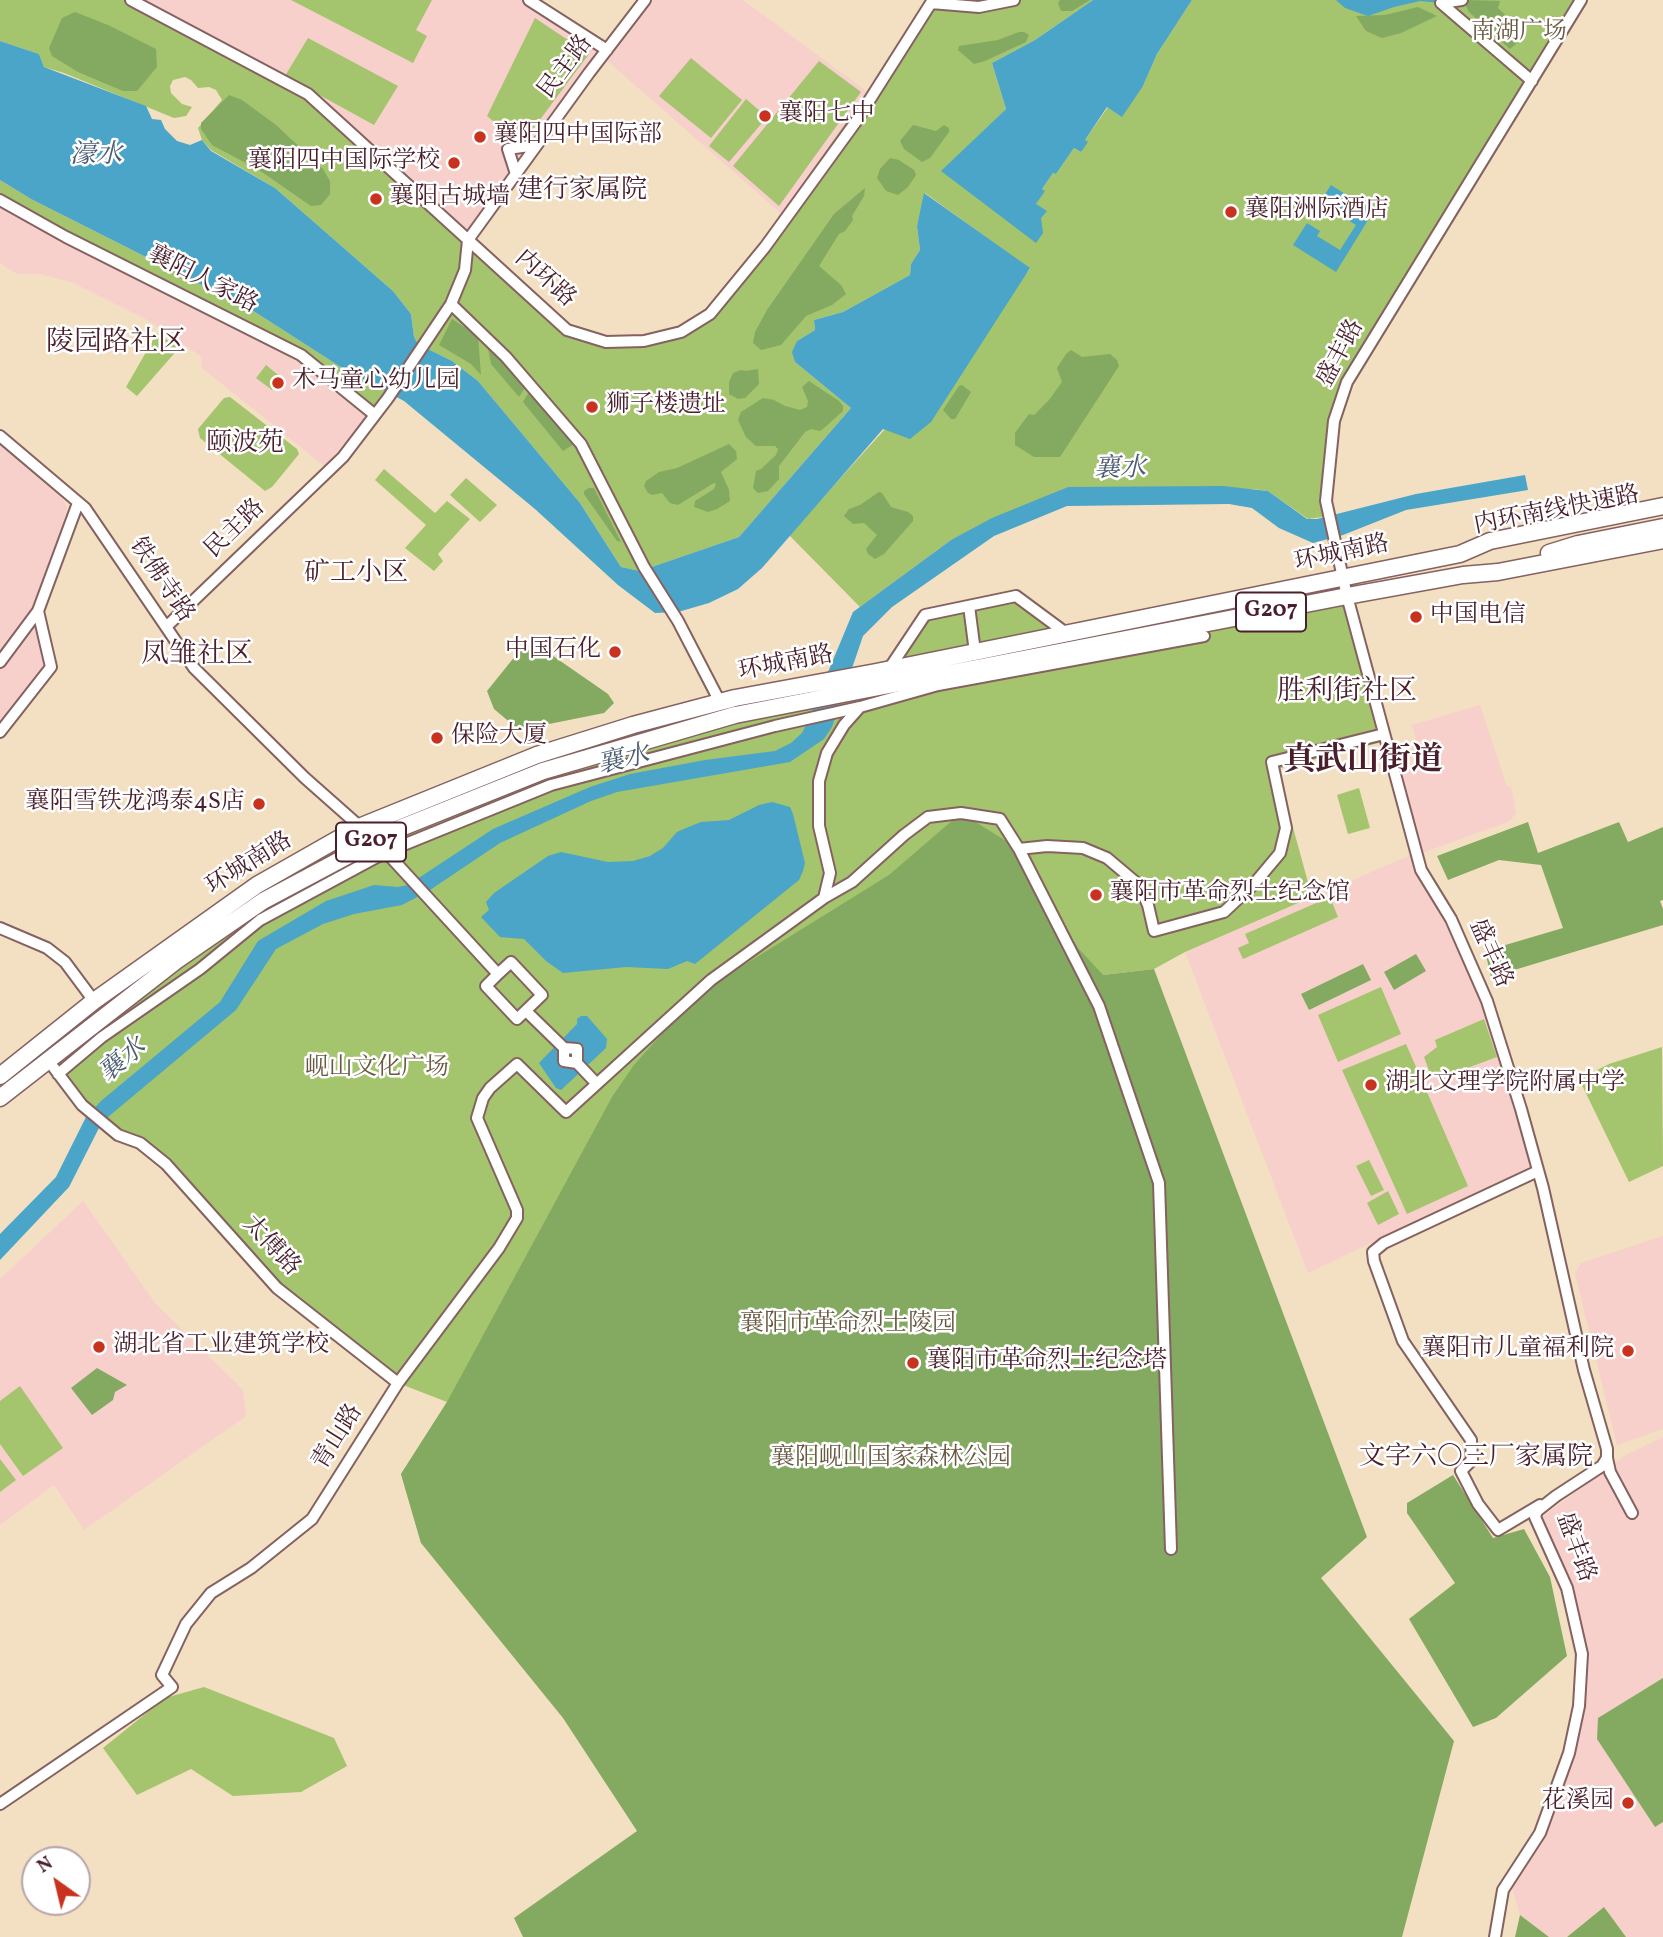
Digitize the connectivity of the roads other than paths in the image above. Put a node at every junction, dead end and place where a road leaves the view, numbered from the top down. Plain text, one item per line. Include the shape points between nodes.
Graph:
1 (131, 0) edge
2 (529, 0) edge
3 (645, 0) edge
4 (1014, 0) edge
5 (1462, 0) edge
6 (1581, 0) edge
7 (931, 2) edge
8 (607, 50) junction
9 (1532, 81) junction
10 (536, 145) junction
11 (516, 174) junction
12 (0, 200) edge
13 (468, 240) junction
14 (451, 304) junction
15 (375, 415) junction
16 (0, 436) edge
17 (78, 503) junction
18 (1663, 506) edge
19 (1663, 515) edge
20 (1663, 527) edge
21 (1577, 538) junction
22 (1663, 540) edge
23 (1460, 554) junction
24 (1463, 575) junction
25 (1343, 578) junction
26 (1347, 596) junction
27 (969, 606) junction
28 (38, 611) junction
29 (166, 627) junction
30 (1066, 634) junction
31 (1204, 636) dead end
32 (975, 652) junction
33 (0, 662) edge
34 (881, 676) junction
35 (720, 702) junction
36 (860, 707) junction
37 (0, 732) edge
38 (1384, 733) junction
39 (359, 827) junction
40 (375, 840) junction
41 (1019, 849) junction
42 (387, 852) junction
43 (824, 898) junction
44 (0, 928) edge
45 (498, 974) junction
46 (94, 1001) junction
47 (526, 1011) junction
48 (48, 1060) junction
49 (58, 1074) junction
50 (0, 1076) edge
51 (596, 1083) junction
52 (0, 1098) edge
53 (1538, 1171) junction
54 (398, 1383) junction
55 (1608, 1458) junction
56 (1556, 1496) junction
57 (1632, 1513) dead end
58 (1171, 1549) dead end
59 (0, 1804) edge
60 (1494, 1937) edge

1 - 13 street, 内环路 via 308,94
2 - 8 street
3 - 8 street, 民主路
4 - 7 street, 内环路 via 979,7
5 - 9 street via 1441,3
6 - 9 street, 盛丰路
7 - 13 street, 内环路 via 866,108 765,247 710,314 681,332 644,341 606,342 567,330
8 - 10 street, 民主路
9 - 25 street, 盛丰路 via 1347,382 1334,421 1326,501
10 - 11 street, 民主路
10 - 11 street via 508,149
11 - 13 street, 民主路
12 - 15 street, 襄阳人家路 via 301,355
13 - 14 street, 民主路 via 465,270
14 - 15 street, 民主路
14 - 35 street via 506,357 581,444
15 - 29 street, 民主路 via 343,457
16 - 17 street, 铁佛寺路
17 - 28 street
17 - 29 street, 铁佛寺路
18 - 23 highway, 环城南路 via 1490,541
19 - 21 highway, 内环南线快速路 / G207
20 - 21 highway, 内环南线快速路 / G207
21 - 23 highway, 内环南线快速路 / G207
21 - 24 highway, 内环南线快速路 / G207 via 1496,568
22 - 24 highway, 环城南路 / G207
23 - 25 highway, 环城南路
24 - 26 highway, 环城南路 / G207
25 - 26 street, 盛丰路
25 - 30 highway, 环城南路
26 - 34 highway, 环城南路 / G207
26 - 38 street, 盛丰路
27 - 30 street via 1016,596
27 - 32 street
27 - 34 street via 925,615
28 - 33 street
28 - 37 street via 51,667
29 - 39 street, 铁佛寺路 via 194,668
30 - 32 highway, 环城南路
31 - 36 street via 937,685
32 - 34 highway, 环城南路
34 - 35 highway, 环城南路 via 812,682
34 - 40 highway, 环城南路 / G207 via 543,771
35 - 39 highway, 环城南路 via 537,755
36 - 42 street via 551,785
36 - 43 street via 827,753 819,781 820,826 830,873
38 - 41 street via 1272,762 1286,828 1280,853 1224,912 1154,931 1139,885 1107,858 1083,848
38 - 53 street, 盛丰路 via 1421,870 1451,919 1487,1001
39 - 40 street, 铁佛寺路
39 - 46 highway, 环城南路 via 257,885
40 - 42 street, 铁佛寺路
40 - 48 highway, 环城南路 / G207 via 263,901
41 - 43 street via 1000,819 961,813 929,817 852,883
41 - 58 street via 1099,1006 1159,1183
42 - 45 street, 铁佛寺路
42 - 49 street via 260,920
43 - 51 street via 711,980
44 - 46 street via 47,948 65,962
45 - 47 street via 486,986 517,1019
45 - 47 street via 511,962 542,995
46 - 50 highway, 环城南路
47 - 51 street via 561,1045 564,1061 577,1063
48 - 49 street, 太傅路
48 - 52 highway, 环城南路 / G207
49 - 54 street, 太傅路 via 82,1104 118,1135 140,1143 166,1164 277,1288
51 - 54 street, 青山路 via 566,1112 517,1064 483,1098 477,1118 517,1218
53 - 55 street, 盛丰路
53 - 56 street via 1373,1252 1403,1341 1471,1440 1472,1460 1461,1471 1478,1504 1498,1530
54 - 59 street, 青山路 via 312,1519 211,1593 186,1625 162,1675 172,1687
55 - 56 street, 盛丰路
55 - 57 street via 1610,1472
56 - 60 street, 盛丰路 via 1535,1517 1567,1588 1581,1654 1579,1706 1569,1753 1539,1833 1503,1890

